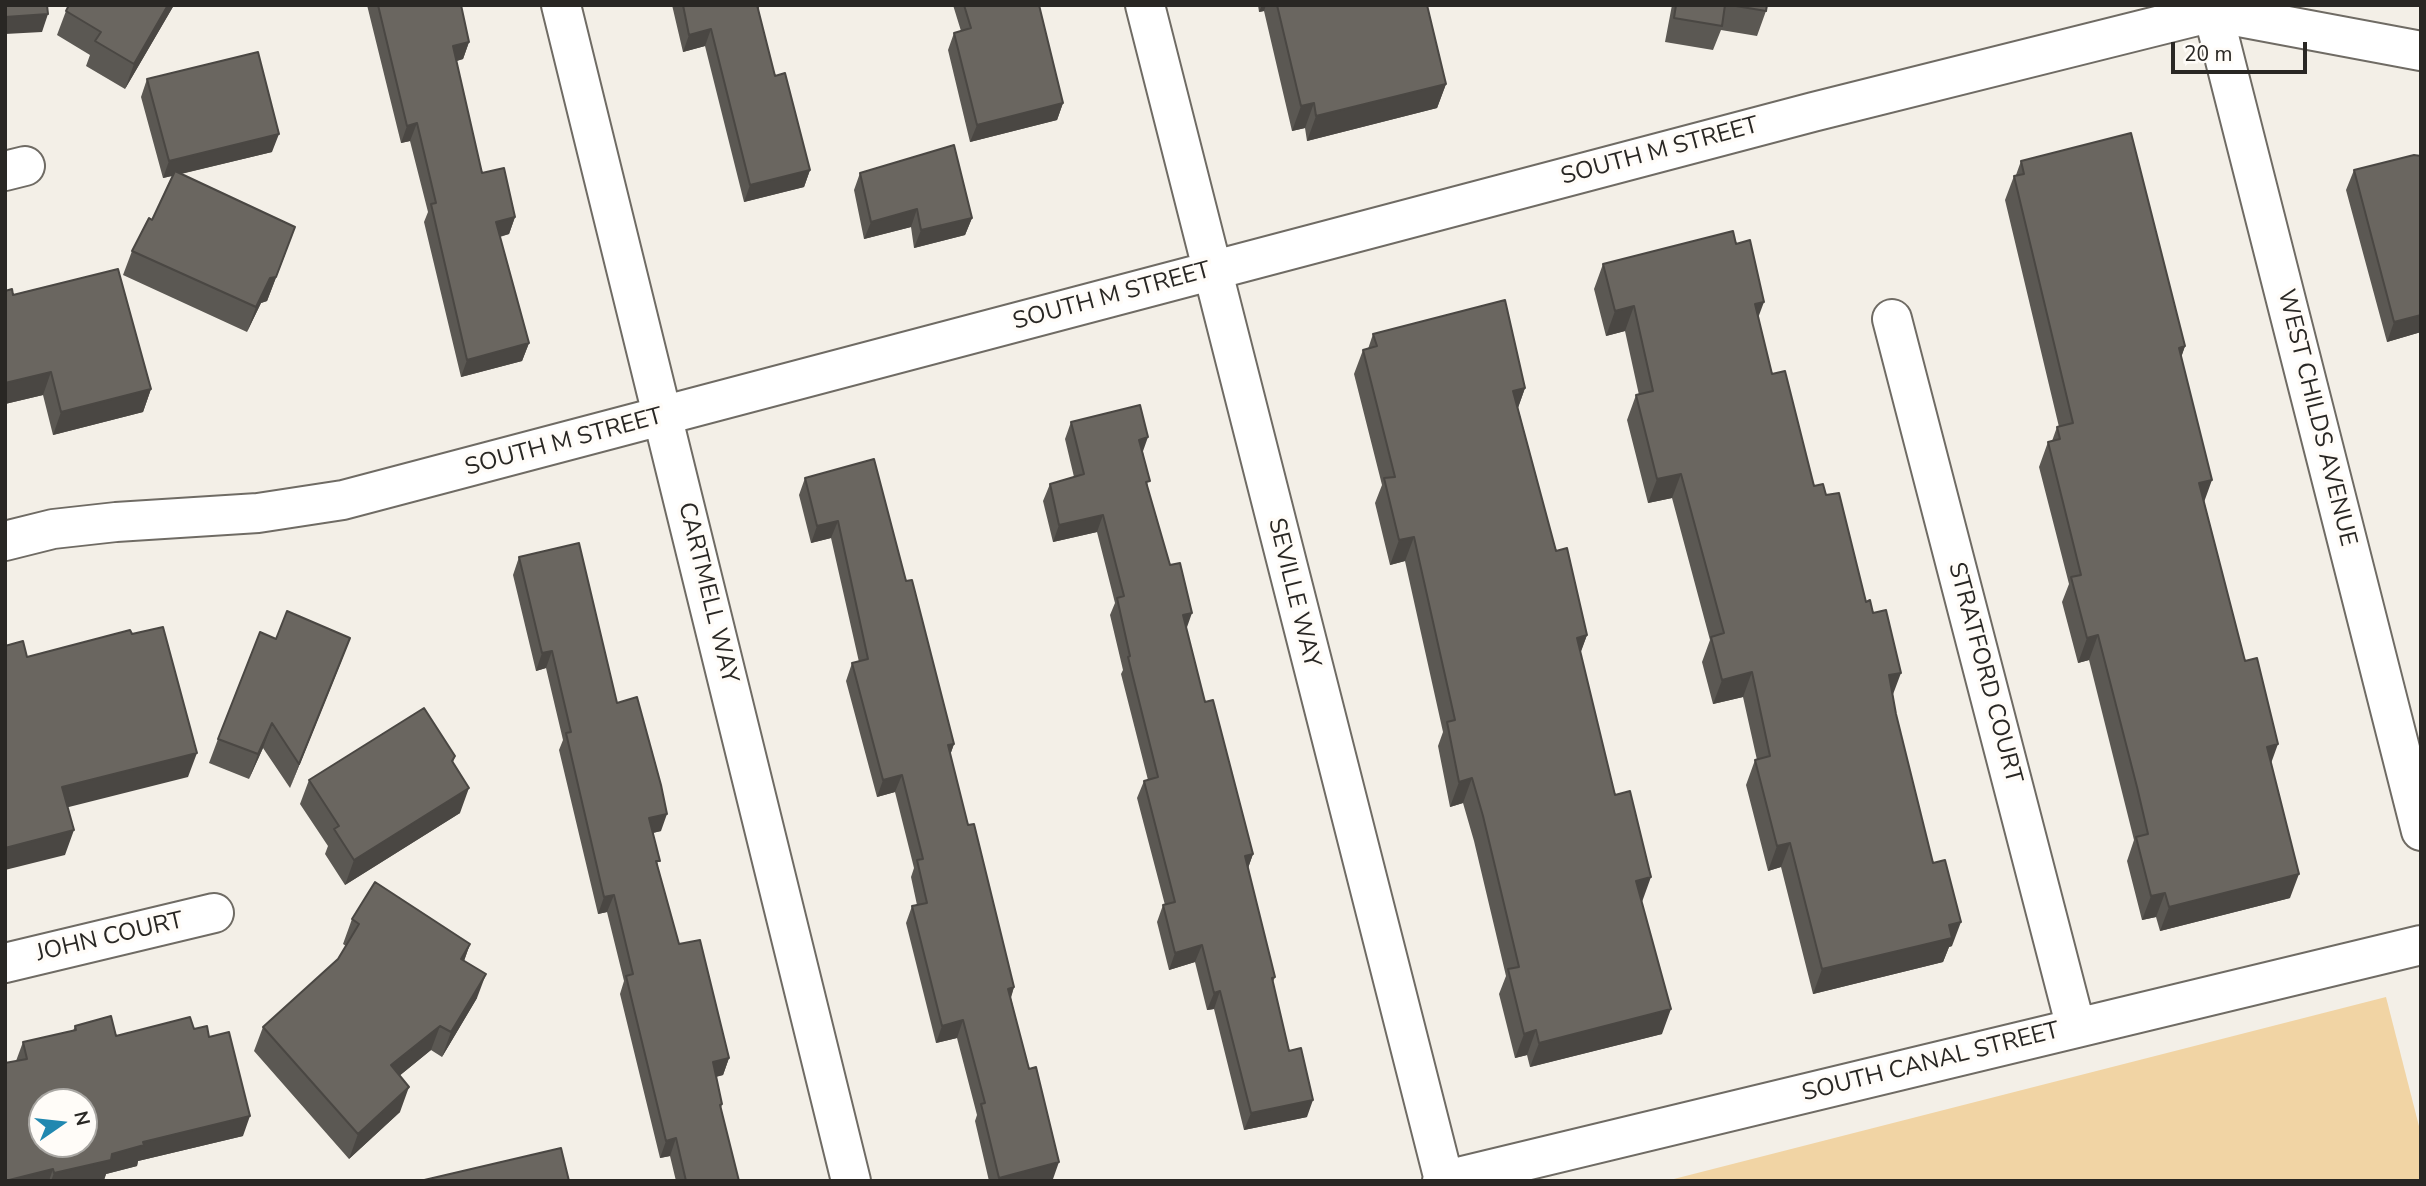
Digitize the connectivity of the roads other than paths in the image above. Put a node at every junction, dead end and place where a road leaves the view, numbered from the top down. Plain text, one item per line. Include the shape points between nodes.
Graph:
1 (561, 5) edge
2 (1145, 5) edge
3 (2212, 9) edge
4 (2421, 51) edge
5 (1211, 270) junction
6 (1892, 319) dead end
7 (664, 417) junction
8 (5, 541) edge
9 (2421, 831) edge
10 (214, 913) dead end
11 (2421, 945) edge
12 (5, 963) edge
13 (2076, 1028) junction
14 (852, 1181) edge
15 (1443, 1181) edge

1 - 7 street, CARTMELL WAY
2 - 5 street, SEVILLE WAY
3 - 4 street
3 - 5 street, SOUTH M STREET
3 - 9 street, WEST CHILDS AVENUE
5 - 7 street, SOUTH M STREET
5 - 15 street, SEVILLE WAY
6 - 13 street, STRATFORD COURT
7 - 8 street, SOUTH M STREET via 343,500 258,513 53,529
7 - 14 street, CARTMELL WAY
10 - 12 street, JOHN COURT
11 - 13 street, SOUTH CANAL STREET
13 - 15 street, SOUTH CANAL STREET

